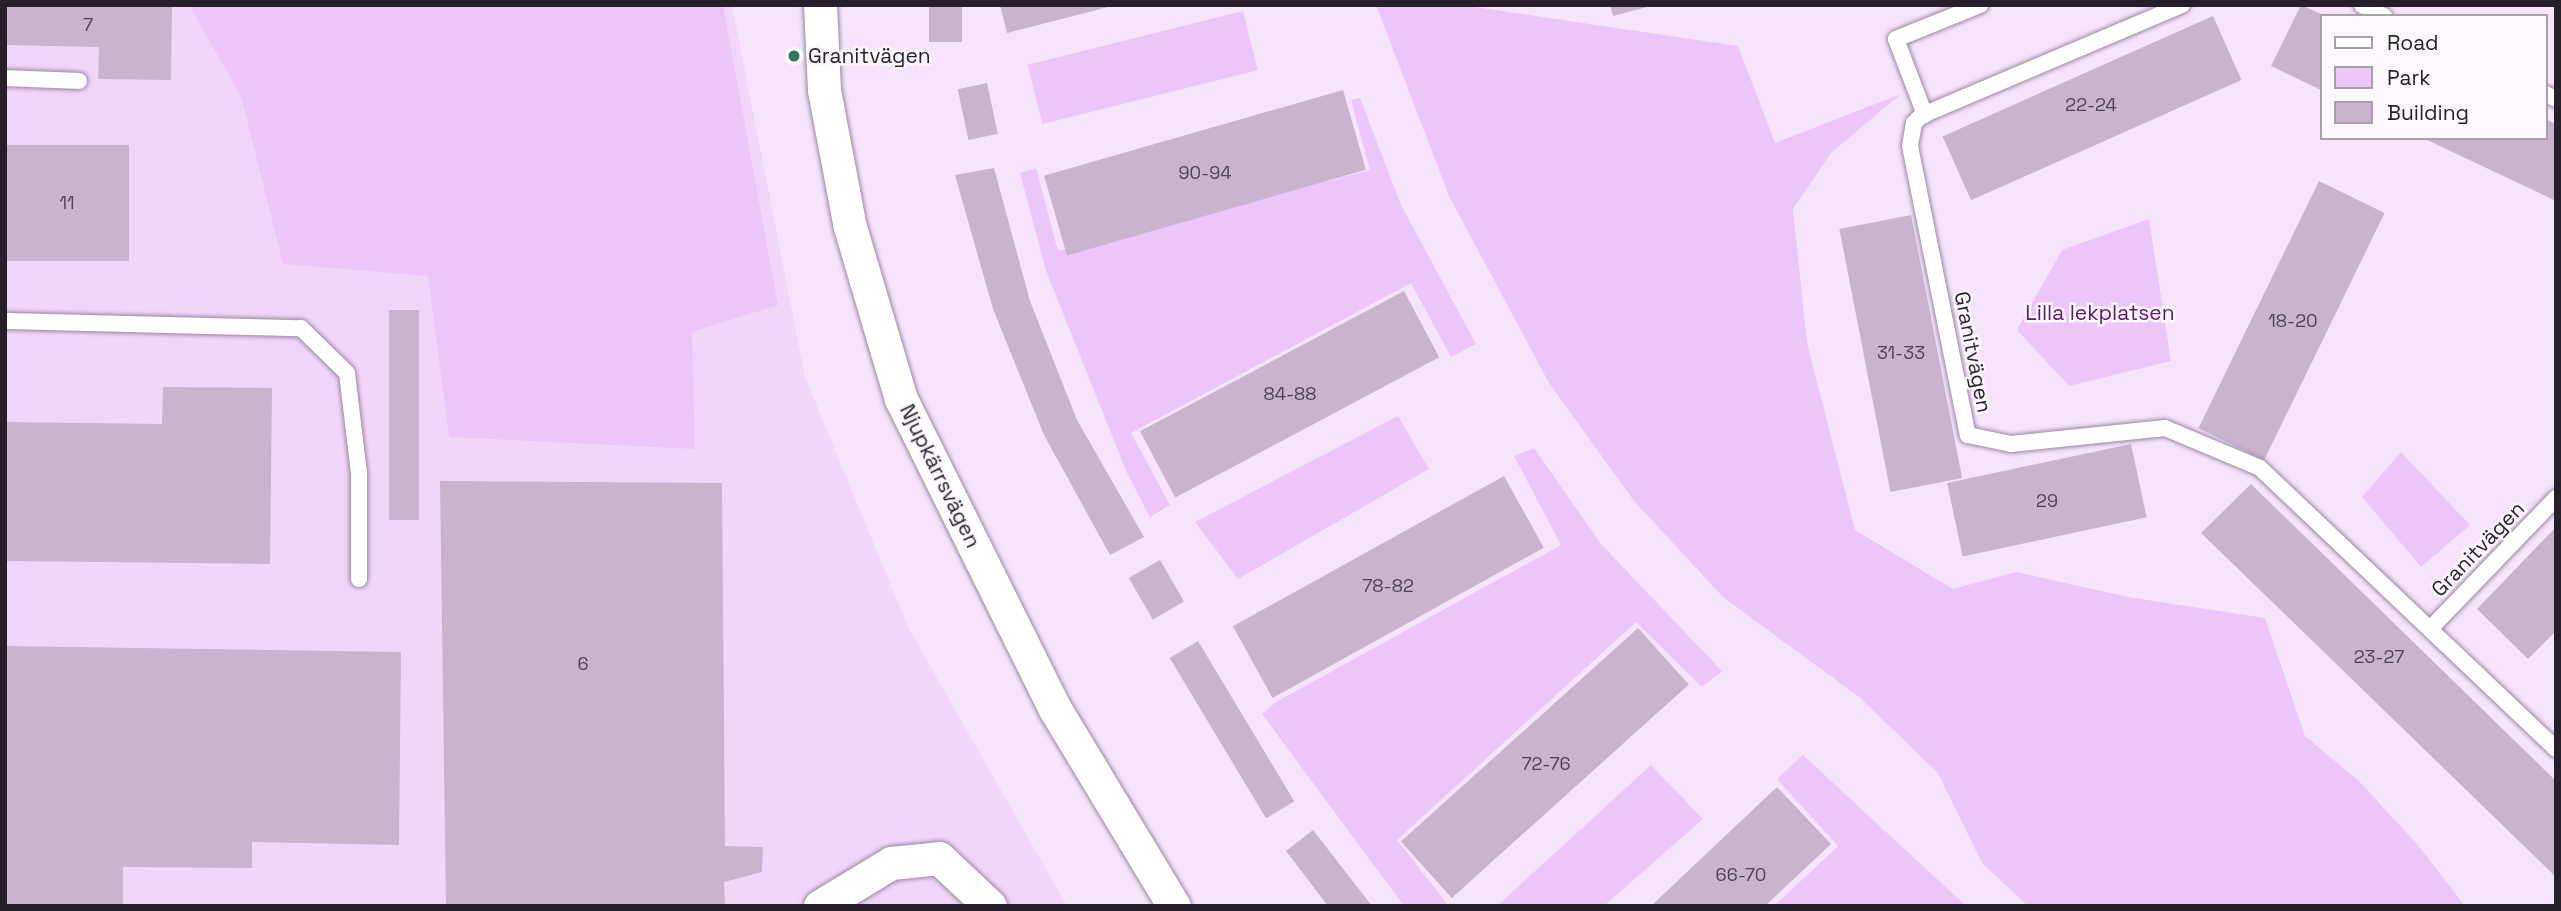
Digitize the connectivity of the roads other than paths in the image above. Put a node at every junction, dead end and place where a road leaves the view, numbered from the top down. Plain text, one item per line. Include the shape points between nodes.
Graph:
1 (820, 5) edge
2 (1980, 5) edge
3 (2182, 5) edge
4 (2362, 5) edge
5 (2380, 14) edge
6 (5, 78) edge
7 (79, 81) dead end
8 (1925, 114) junction
9 (5, 321) edge
10 (2556, 498) edge
11 (359, 579) dead end
12 (2430, 629) junction
13 (2556, 749) edge
14 (820, 906) edge
15 (989, 906) edge
16 (1174, 906) edge

1 - 16 street, Njupkärrsvägen via 824,90 850,227 901,399 1055,709
2 - 8 lane via 1896,39
3 - 8 lane
4 - 5 lane
6 - 7 lane
8 - 12 lane, Granitvägen via 1914,123 1910,146 1968,435 2011,444 2165,428 2260,468
9 - 11 lane via 301,328 347,373 359,473
10 - 12 lane, Granitvägen
12 - 13 lane, Granitvägen
14 - 15 street via 891,863 939,858

